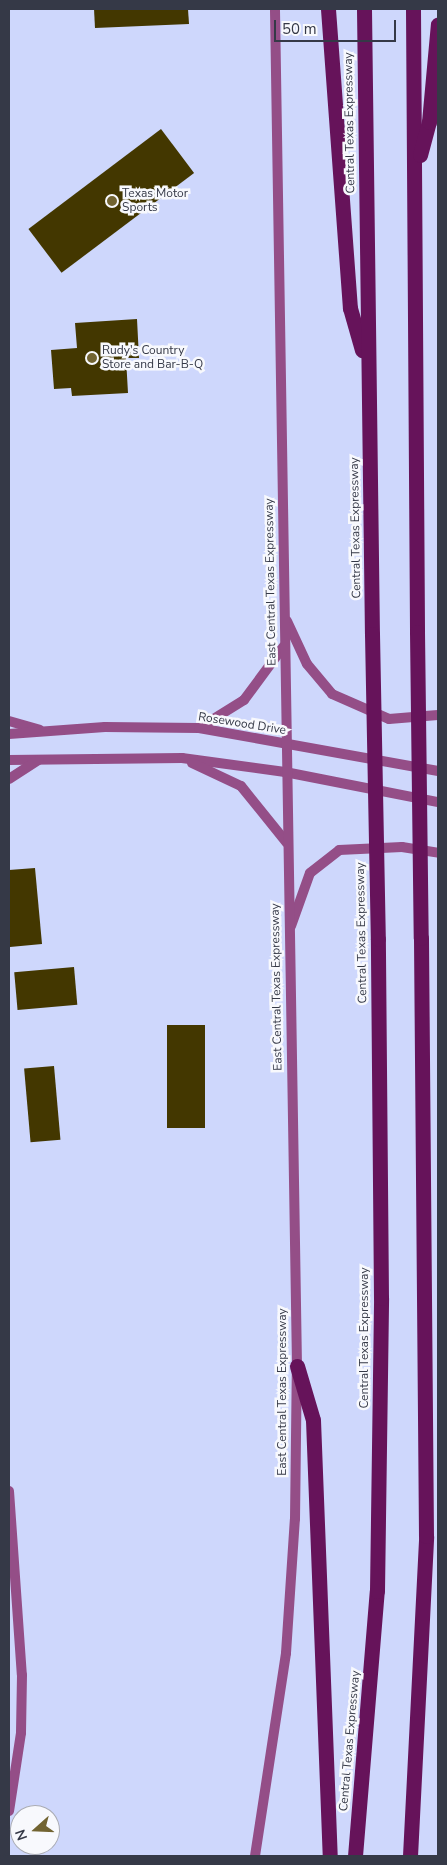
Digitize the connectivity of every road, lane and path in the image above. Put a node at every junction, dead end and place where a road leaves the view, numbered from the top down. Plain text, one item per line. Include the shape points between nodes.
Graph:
1 (275, 9) edge
2 (328, 9) edge
3 (364, 9) edge
4 (412, 9) edge
5 (438, 24) edge
6 (415, 171) junction
7 (368, 369) junction
8 (285, 618) junction
9 (284, 645) junction
10 (438, 716) edge
11 (9, 721) edge
12 (199, 728) junction
13 (46, 731) junction
14 (9, 734) edge
15 (286, 744) junction
16 (182, 758) junction
17 (9, 760) edge
18 (38, 760) junction
19 (438, 771) edge
20 (285, 772) junction
21 (9, 779) edge
22 (438, 802) edge
23 (287, 843) junction
24 (438, 853) edge
25 (288, 933) junction
26 (298, 1366) junction
27 (9, 1491) edge
28 (9, 1811) edge
29 (255, 1856) edge
30 (330, 1856) edge
31 (355, 1856) edge
32 (410, 1856) edge

1 - 8 main road, East Central Texas Expressway
2 - 7 highway via 350,308
3 - 7 highway, Central Texas Expressway
4 - 6 highway
5 - 6 highway via 429,122
6 - 32 highway, bridge via 426,1536
7 - 31 highway, Central Texas Expressway, bridge via 381,1298 377,1591
8 - 9 main road, East Central Texas Expressway
8 - 10 main road via 307,664 332,694 389,719
9 - 12 main road via 244,700
9 - 15 main road, East Central Texas Expressway
11 - 13 main road
12 - 13 main road, Rosewood Drive
12 - 15 main road, Rosewood Drive
13 - 14 main road, Rosewood Drive
15 - 19 main road, Rosewood Drive
15 - 20 main road, East Central Texas Expressway
16 - 18 main road
16 - 20 main road
16 - 23 main road via 241,786
17 - 18 main road
18 - 21 main road
20 - 22 main road
20 - 23 main road, East Central Texas Expressway
23 - 25 main road, East Central Texas Expressway
24 - 25 main road via 402,846 339,850 310,873
25 - 26 main road, East Central Texas Expressway
26 - 29 main road, East Central Texas Expressway via 296,1519 286,1653
26 - 30 highway via 313,1420
27 - 28 main road via 22,1675 21,1733

